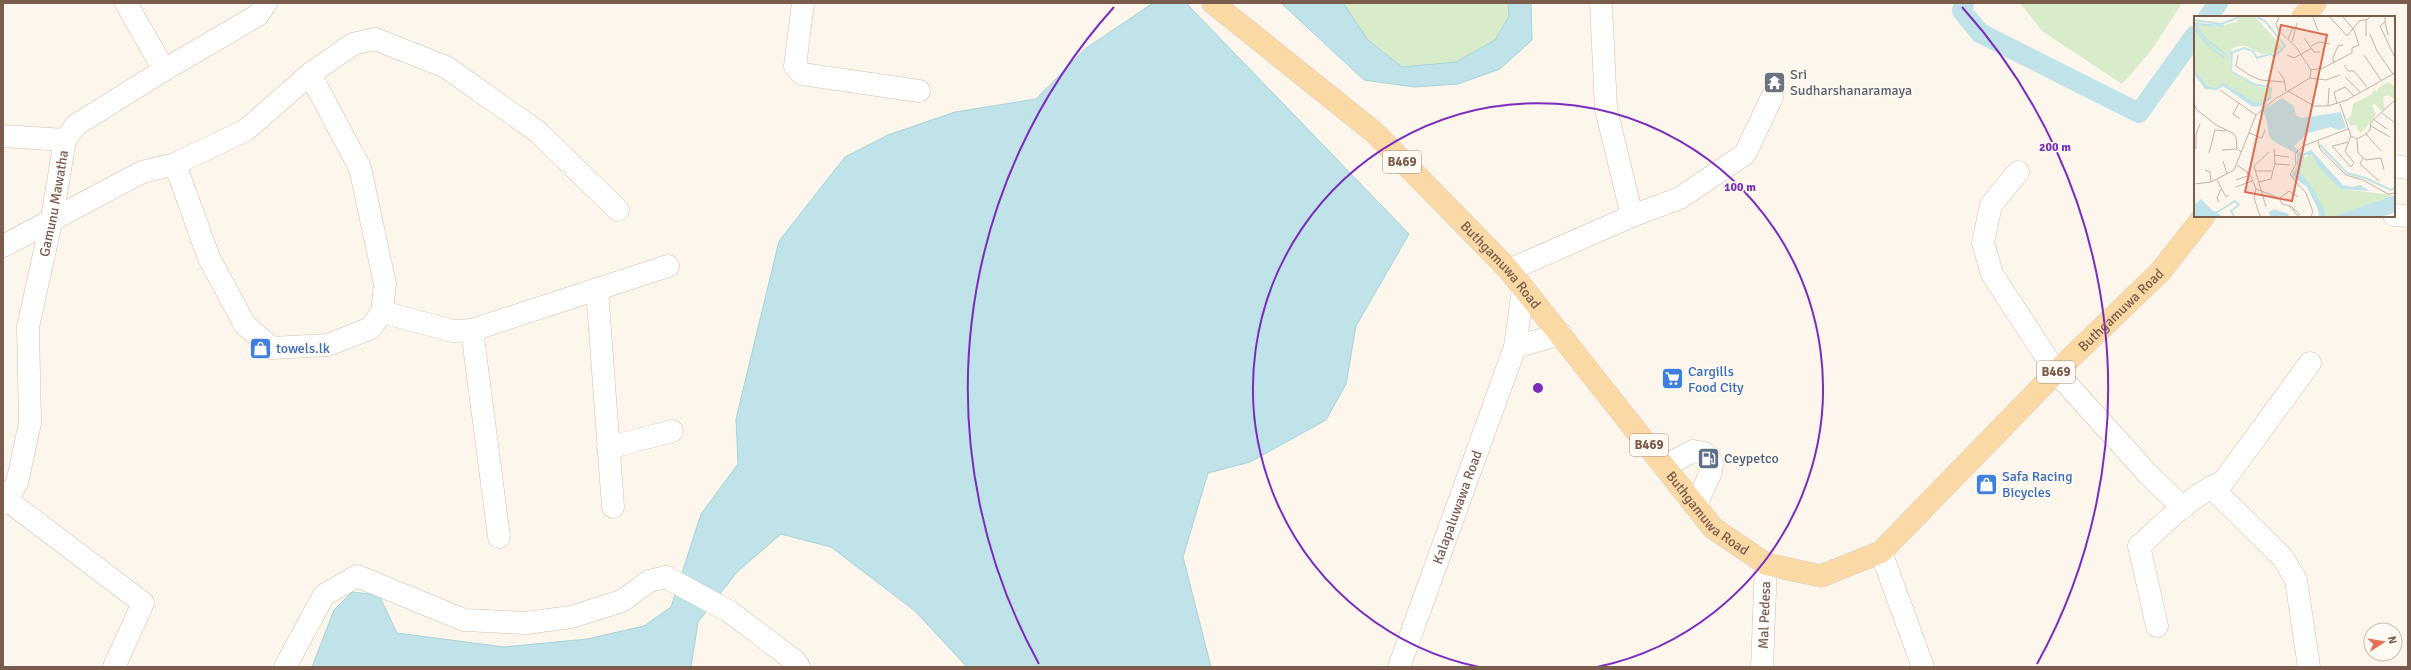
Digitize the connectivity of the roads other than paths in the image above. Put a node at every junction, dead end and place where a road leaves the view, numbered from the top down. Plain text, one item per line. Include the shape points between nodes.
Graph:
1 (126, 3) edge
2 (266, 3) edge
3 (803, 3) edge
4 (1214, 3) edge
5 (1601, 3) edge
6 (2315, 3) edge
7 (2304, 16) edge
8 (164, 70) junction
9 (310, 74) junction
10 (919, 91) dead end
11 (1772, 97) dead end
12 (3, 136) edge
13 (65, 140) junction
14 (174, 164) junction
15 (2395, 166) edge
16 (2408, 168) edge
17 (2018, 172) dead end
18 (618, 210) dead end
19 (2395, 215) edge
20 (1632, 216) junction
21 (2408, 216) edge
22 (2203, 217) edge
23 (52, 218) junction
24 (3, 246) edge
25 (668, 266) dead end
26 (1509, 270) junction
27 (598, 289) junction
28 (1523, 289) junction
29 (382, 312) junction
30 (472, 330) junction
31 (1561, 334) junction
32 (1515, 347) junction
33 (2310, 363) dead end
34 (2056, 372) junction
35 (672, 431) dead end
36 (608, 448) junction
37 (1665, 466) junction
38 (2211, 487) junction
39 (5, 502) edge
40 (1696, 505) junction
41 (613, 507) dead end
42 (2183, 508) junction
43 (499, 537) dead end
44 (1881, 552) junction
45 (1766, 564) junction
46 (2157, 626) dead end
47 (114, 667) edge
48 (285, 667) edge
49 (799, 667) edge
50 (1399, 667) edge
51 (1762, 667) edge
52 (1923, 667) edge
53 (2309, 667) edge

1 - 8 street
2 - 8 street, Gamunu Mawatha via 258,15
3 - 10 street via 795,66 802,74
4 - 26 main road, Buthgamuwa Road / B469 via 1375,133
5 - 20 street via 1606,109
6 - 7 main road
8 - 13 street, Gamunu Mawatha via 76,125
9 - 14 street via 246,130
9 - 18 street via 353,44 375,39 446,67 538,132
9 - 29 street via 360,168 385,284
11 - 20 street via 1745,154 1680,198
12 - 13 street
13 - 23 street, Gamunu Mawatha
14 - 23 street via 142,172
14 - 29 street via 209,258 245,326 272,348 328,345 371,328
15 - 16 street
17 - 34 street via 1992,205 1983,243 1992,274
19 - 21 street
20 - 26 street
22 - 34 main road, Buthgamuwa Road / B469 via 2160,272
23 - 24 street
23 - 39 street, Gamunu Mawatha via 28,326 30,423 17,484
25 - 27 street
26 - 28 main road, Buthgamuwa Road / B469
27 - 30 street
27 - 36 street
28 - 31 main road, Buthgamuwa Road / B469
28 - 32 street, Kalapaluwawa Road
29 - 30 street via 453,331
30 - 43 street
31 - 32 street
31 - 37 main road, Buthgamuwa Road / B469
32 - 50 street, Kalapaluwawa Road
33 - 38 street via 2223,482
34 - 42 street via 2148,474
34 - 44 main road, Buthgamuwa Road / B469
35 - 36 street
36 - 41 street
37 - 40 main road, Buthgamuwa Road / B469
37 - 40 street via 1693,451 1705,453 1712,463
38 - 42 street
38 - 53 street via 2283,558 2296,580
39 - 47 street via 144,603
40 - 45 main road, Buthgamuwa Road / B469 via 1713,528
42 - 46 street via 2139,546
44 - 45 main road, Buthgamuwa Road / B469 via 1821,576
44 - 52 street
45 - 51 street, Mal Pedesa
48 - 49 street via 324,595 357,576 464,620 526,623 571,617 622,601 649,581 666,577 730,612 795,661

